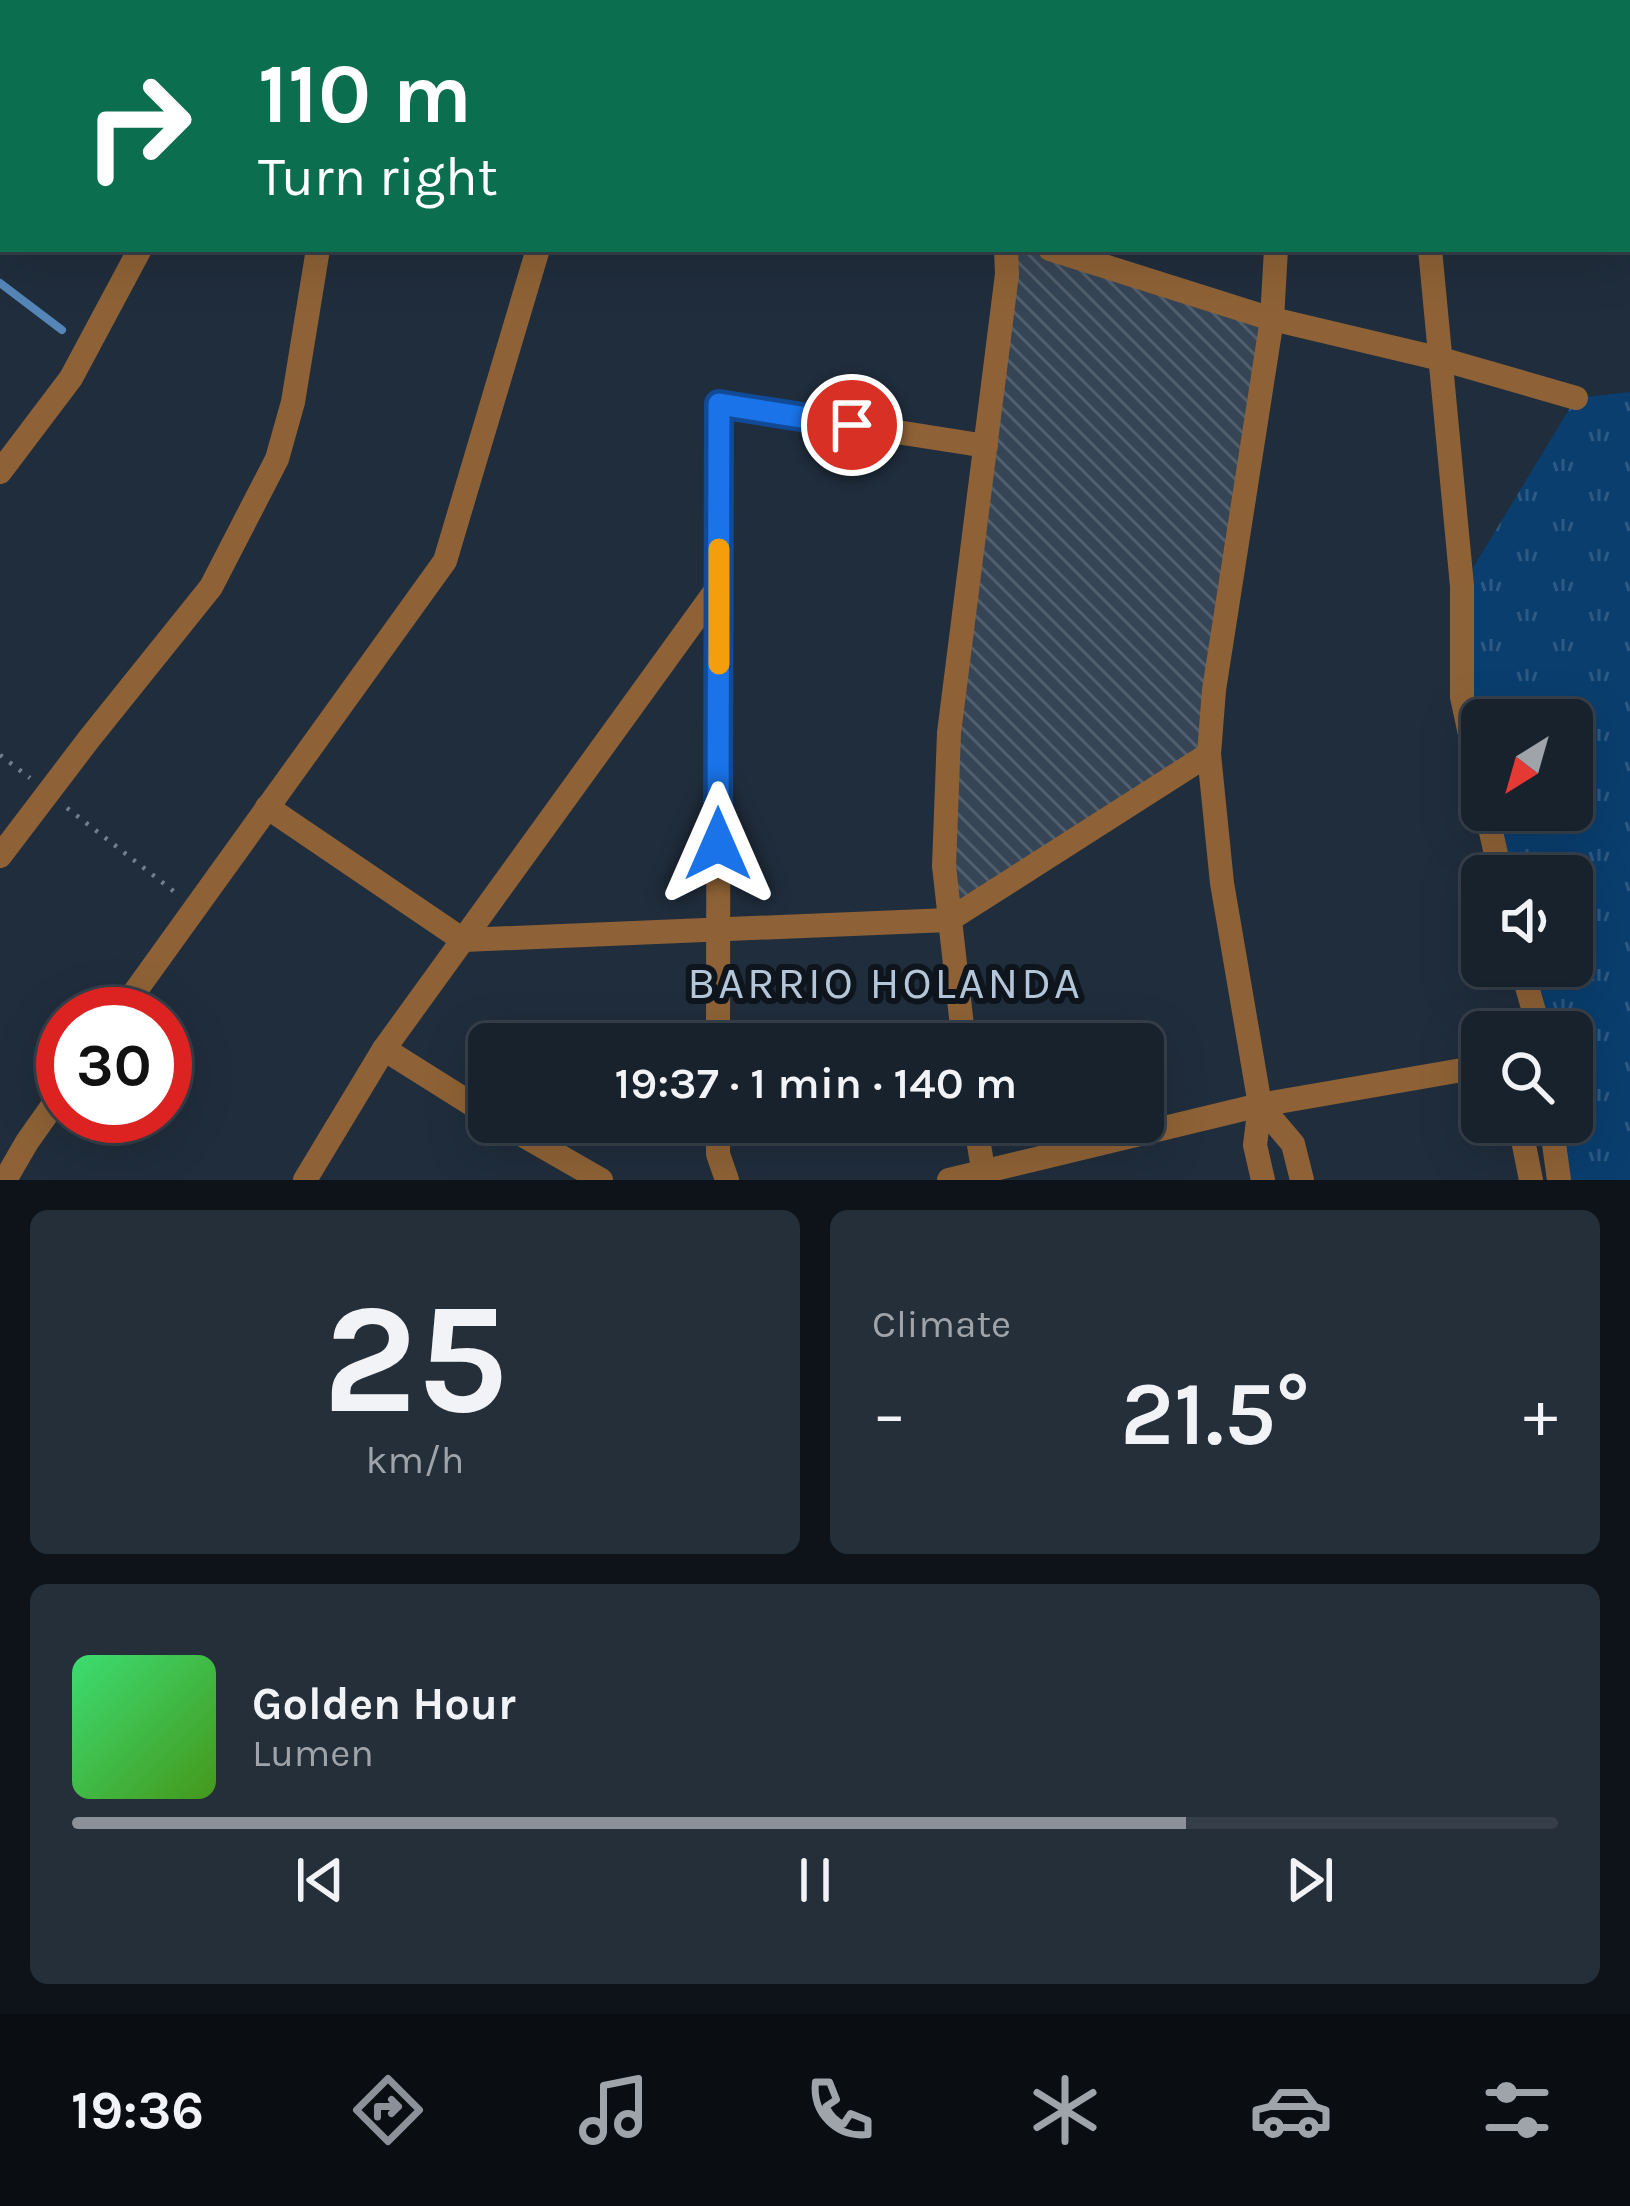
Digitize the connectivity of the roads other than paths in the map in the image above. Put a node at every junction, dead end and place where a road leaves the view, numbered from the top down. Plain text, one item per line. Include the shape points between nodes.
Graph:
1 (138, 252) edge
2 (318, 252) edge
3 (537, 252) edge
4 (1006, 252) edge
5 (1060, 252) edge
6 (1276, 252) edge
7 (1430, 252) edge
8 (1272, 319) junction
9 (1441, 359) junction
10 (1576, 398) dead end
11 (986, 446) junction
12 (0, 472) edge
13 (719, 586) junction
14 (1462, 699) edge
15 (1209, 754) junction
16 (268, 807) junction
17 (0, 856) edge
18 (949, 920) junction
19 (718, 931) junction
20 (463, 940) junction
21 (138, 987) edge
22 (718, 1023) edge
23 (961, 1023) edge
24 (385, 1048) junction
25 (1461, 1070) edge
26 (468, 1101) edge
27 (1260, 1105) junction
28 (36, 1129) edge
29 (537, 1143) edge
30 (718, 1143) edge
31 (978, 1143) edge
32 (1524, 1143) edge
33 (1554, 1143) edge
34 (983, 1176) edge
35 (10, 1179) edge
36 (305, 1180) edge
37 (602, 1180) edge
38 (727, 1180) edge
39 (949, 1180) edge
40 (1263, 1180) edge
41 (1302, 1180) edge
42 (1532, 1180) edge
43 (1559, 1180) edge

1 - 12 street via 71,378
2 - 17 street via 277,459 211,587
3 - 16 street via 445,561
4 - 11 street
5 - 8 street
6 - 8 street
7 - 9 street
8 - 9 street
8 - 15 street
9 - 10 street
9 - 14 street via 1462,586
11 - 13 street via 719,404
11 - 18 street via 950,733
13 - 19 street
13 - 20 street
15 - 18 street
15 - 27 street
16 - 20 street
16 - 21 street
18 - 19 street
18 - 23 street
19 - 20 street
19 - 22 street
20 - 24 street
24 - 26 street
24 - 36 street
25 - 27 street
27 - 34 street
27 - 40 street via 1255,1144
27 - 41 street via 1292,1144
28 - 35 street
29 - 37 street
30 - 38 street
31 - 34 street
32 - 42 street
33 - 43 street
34 - 39 street

